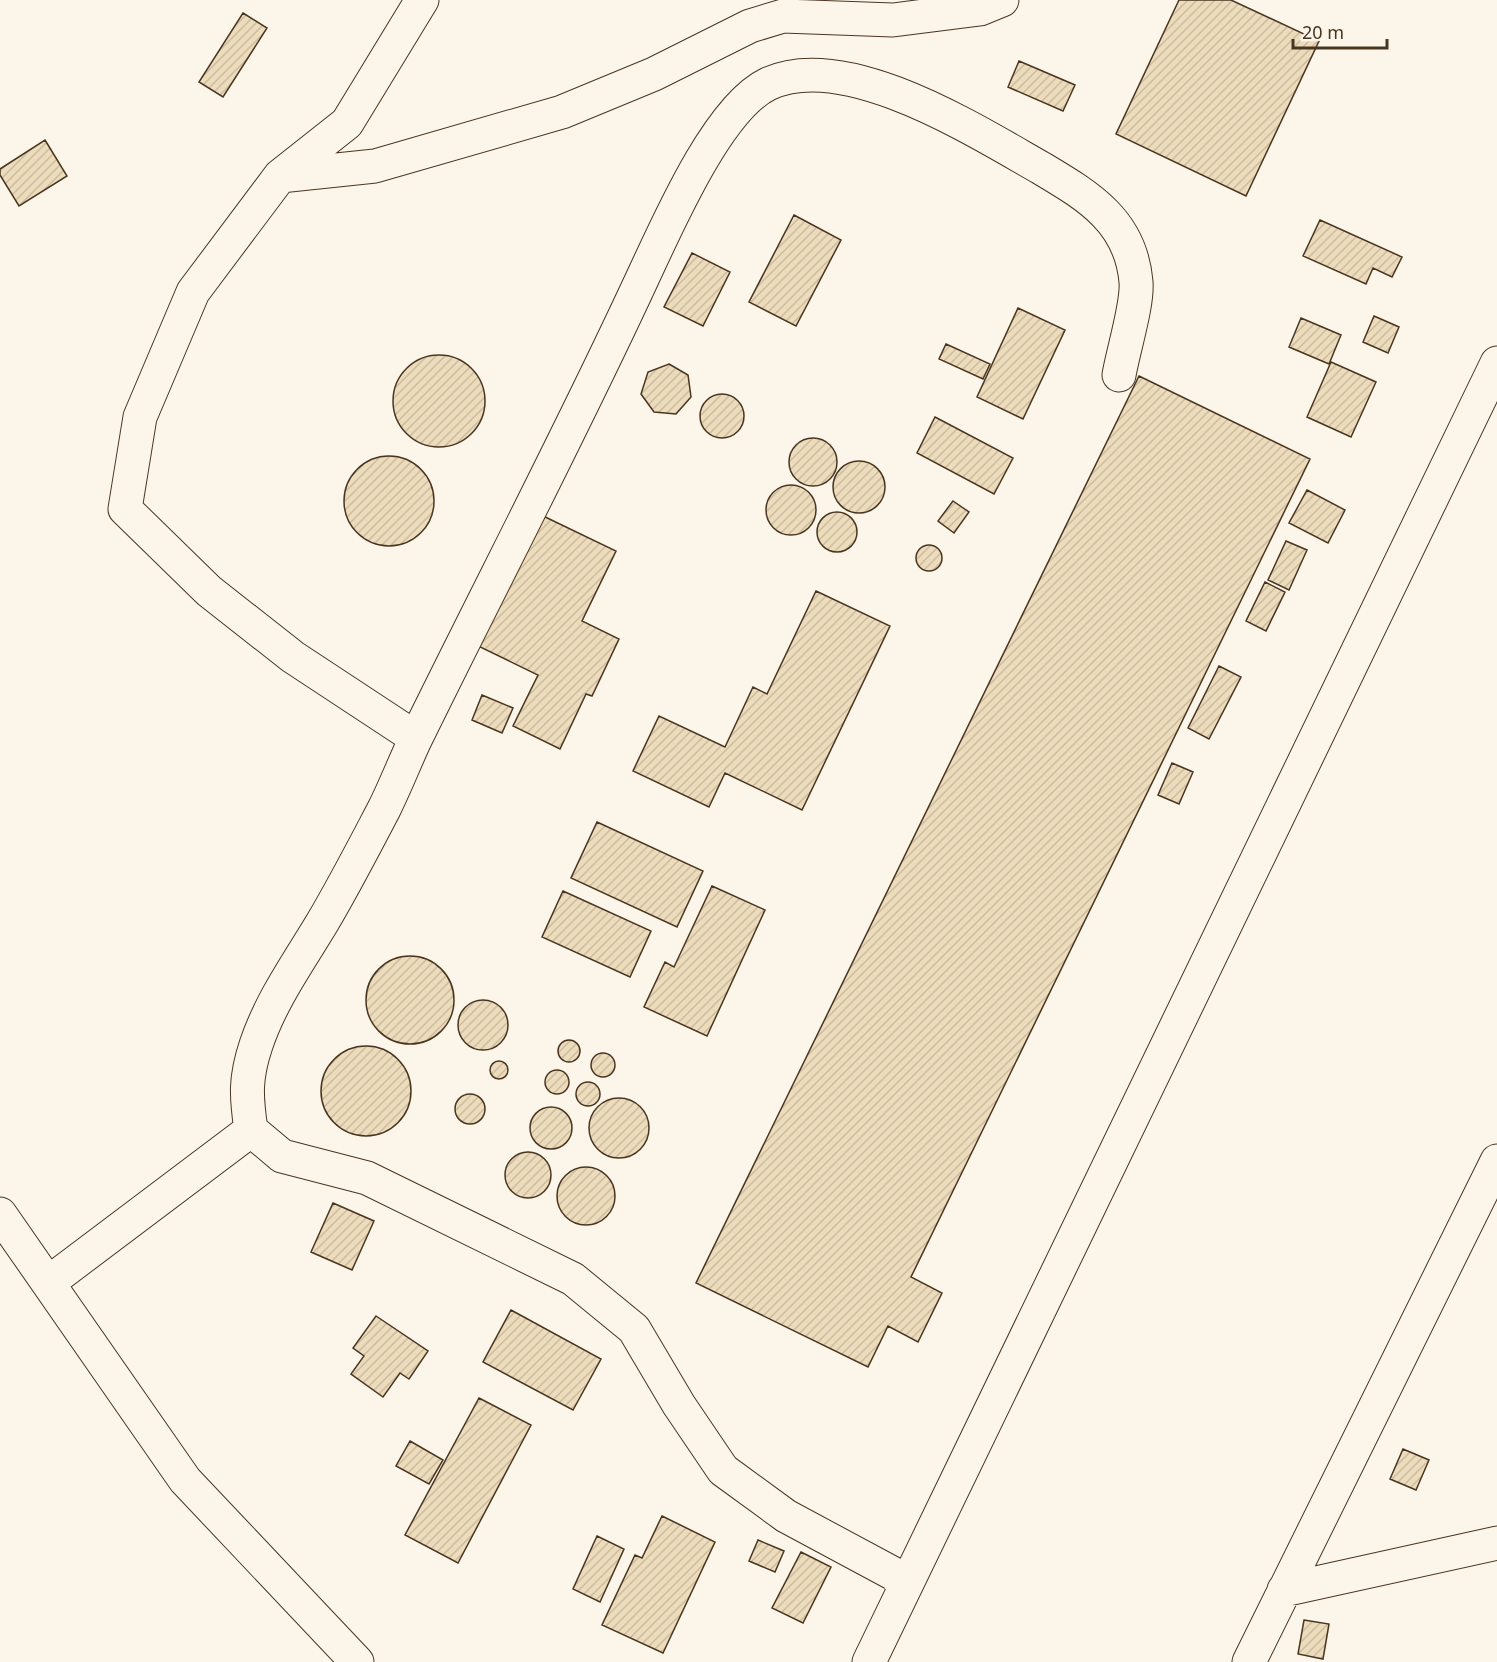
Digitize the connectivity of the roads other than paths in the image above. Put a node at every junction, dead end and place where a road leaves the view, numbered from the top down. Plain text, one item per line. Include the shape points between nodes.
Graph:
1 (422, 0) edge
2 (1002, 0) edge
3 (280, 176) junction
4 (1497, 363) edge
5 (1119, 375) dead end
6 (416, 738) junction
7 (251, 1130) junction
8 (1497, 1161) edge
9 (0, 1214) edge
10 (48, 1282) junction
11 (1497, 1543) edge
12 (905, 1586) junction
13 (1284, 1590) junction
14 (357, 1662) edge
15 (869, 1662) edge
16 (1249, 1662) edge

1 - 3 street via 346,123
2 - 3 street via 980,9 893,20 783,16 750,26 654,74 562,112 375,166
3 - 6 street via 193,292 140,417 125,509 208,591 294,657
4 - 12 street
5 - 6 street via 1136,284 1126,240 1091,197 908,96 838,77 796,76 770,83 748,96 707,150 681,198 557,460
6 - 7 street via 340,890 277,994 256,1045 245,1089
7 - 10 street
7 - 12 street via 282,1156 368,1178 573,1279 634,1329 723,1470 786,1516 894,1574
8 - 13 street
9 - 10 street
10 - 14 street via 185,1480
11 - 13 street
12 - 15 street
13 - 16 street

